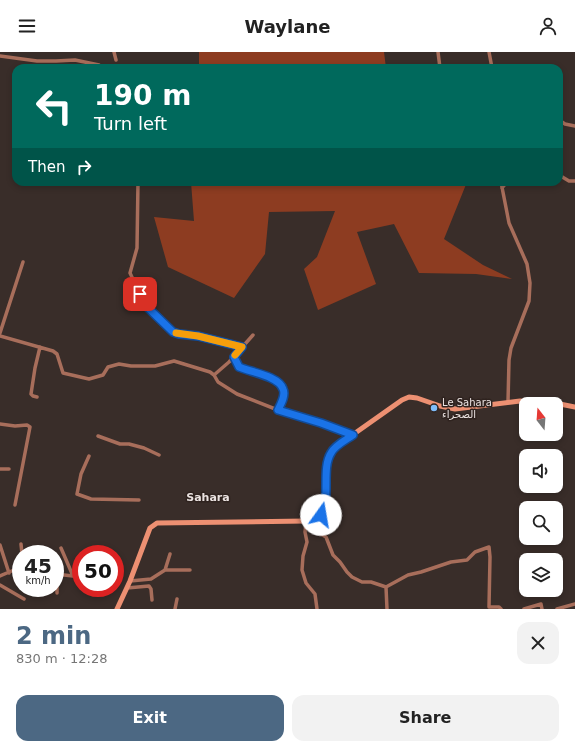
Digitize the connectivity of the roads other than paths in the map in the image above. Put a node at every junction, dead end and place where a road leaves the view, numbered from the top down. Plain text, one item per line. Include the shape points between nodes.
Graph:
1 (114, 52) edge
2 (438, 52) edge
3 (489, 52) edge
4 (0, 56) edge
5 (116, 60) dead end
6 (99, 64) edge
7 (440, 64) edge
8 (491, 64) edge
9 (563, 123) edge
10 (575, 126) edge
11 (563, 177) edge
12 (575, 181) edge
13 (138, 186) edge
14 (502, 188) edge
15 (23, 262) dead end
16 (0, 333) edge
17 (253, 335) dead end
18 (0, 337) edge
19 (242, 347) junction
20 (40, 348) junction
21 (234, 357) junction
22 (214, 375) junction
23 (37, 397) dead end
24 (508, 402) junction
25 (575, 407) edge
26 (278, 410) junction
27 (0, 424) edge
28 (353, 435) junction
29 (98, 436) dead end
30 (159, 455) dead end
31 (89, 456) dead end
32 (0, 469) edge
33 (9, 469) dead end
34 (139, 500) dead end
35 (15, 505) dead end
36 (306, 522) junction
37 (0, 545) edge
38 (170, 554) dead end
39 (64, 555) edge
40 (165, 570) junction
41 (190, 570) dead end
42 (12, 571) edge
43 (9, 572) junction
44 (72, 574) edge
45 (0, 576) edge
46 (130, 581) junction
47 (0, 585) edge
48 (386, 587) junction
49 (127, 588) junction
50 (24, 599) dead end
51 (177, 599) dead end
52 (152, 600) dead end
53 (575, 604) edge
54 (117, 609) edge
55 (175, 609) edge
56 (317, 609) edge
57 (387, 609) edge
58 (501, 609) edge
59 (524, 609) edge
60 (542, 609) edge
61 (557, 609) edge

1 - 5 street
2 - 7 street
3 - 8 street
4 - 6 street via 38,61 75,60
9 - 10 street
11 - 12 street
13 - 19 street via 137,248 130,273 144,304 173,332
14 - 24 street via 509,224 527,264 530,283 529,301 508,360
15 - 16 street
17 - 19 street
18 - 20 street
19 - 21 street
20 - 22 street via 56,352 63,373 89,379 102,375 113,365 155,366 174,361
20 - 23 street via 31,394
21 - 22 street
21 - 26 street via 239,367 270,377 281,384 284,392
22 - 26 street via 218,382 237,394
24 - 25 main road via 538,401
24 - 28 main road via 455,409 409,397
26 - 28 street
27 - 35 street via 30,427
28 - 36 main road via 334,448 330,454 325,509 318,518
29 - 30 street via 120,444 144,448
31 - 34 street via 77,494 91,499
32 - 33 street
36 - 46 main road via 153,525
36 - 48 street via 308,527 326,537 333,555 352,577
36 - 56 street via 307,542 302,570 306,583 315,594
37 - 43 street
38 - 40 street
39 - 44 street
40 - 41 street
40 - 46 street via 151,579
42 - 43 street
43 - 45 street
46 - 49 main road
47 - 50 street
48 - 57 street
48 - 58 street via 408,575 451,562 467,560 475,552 488,547 489,607
49 - 52 street via 148,586 151,589
49 - 54 main road
51 - 55 street
53 - 61 street
59 - 60 street via 541,604

